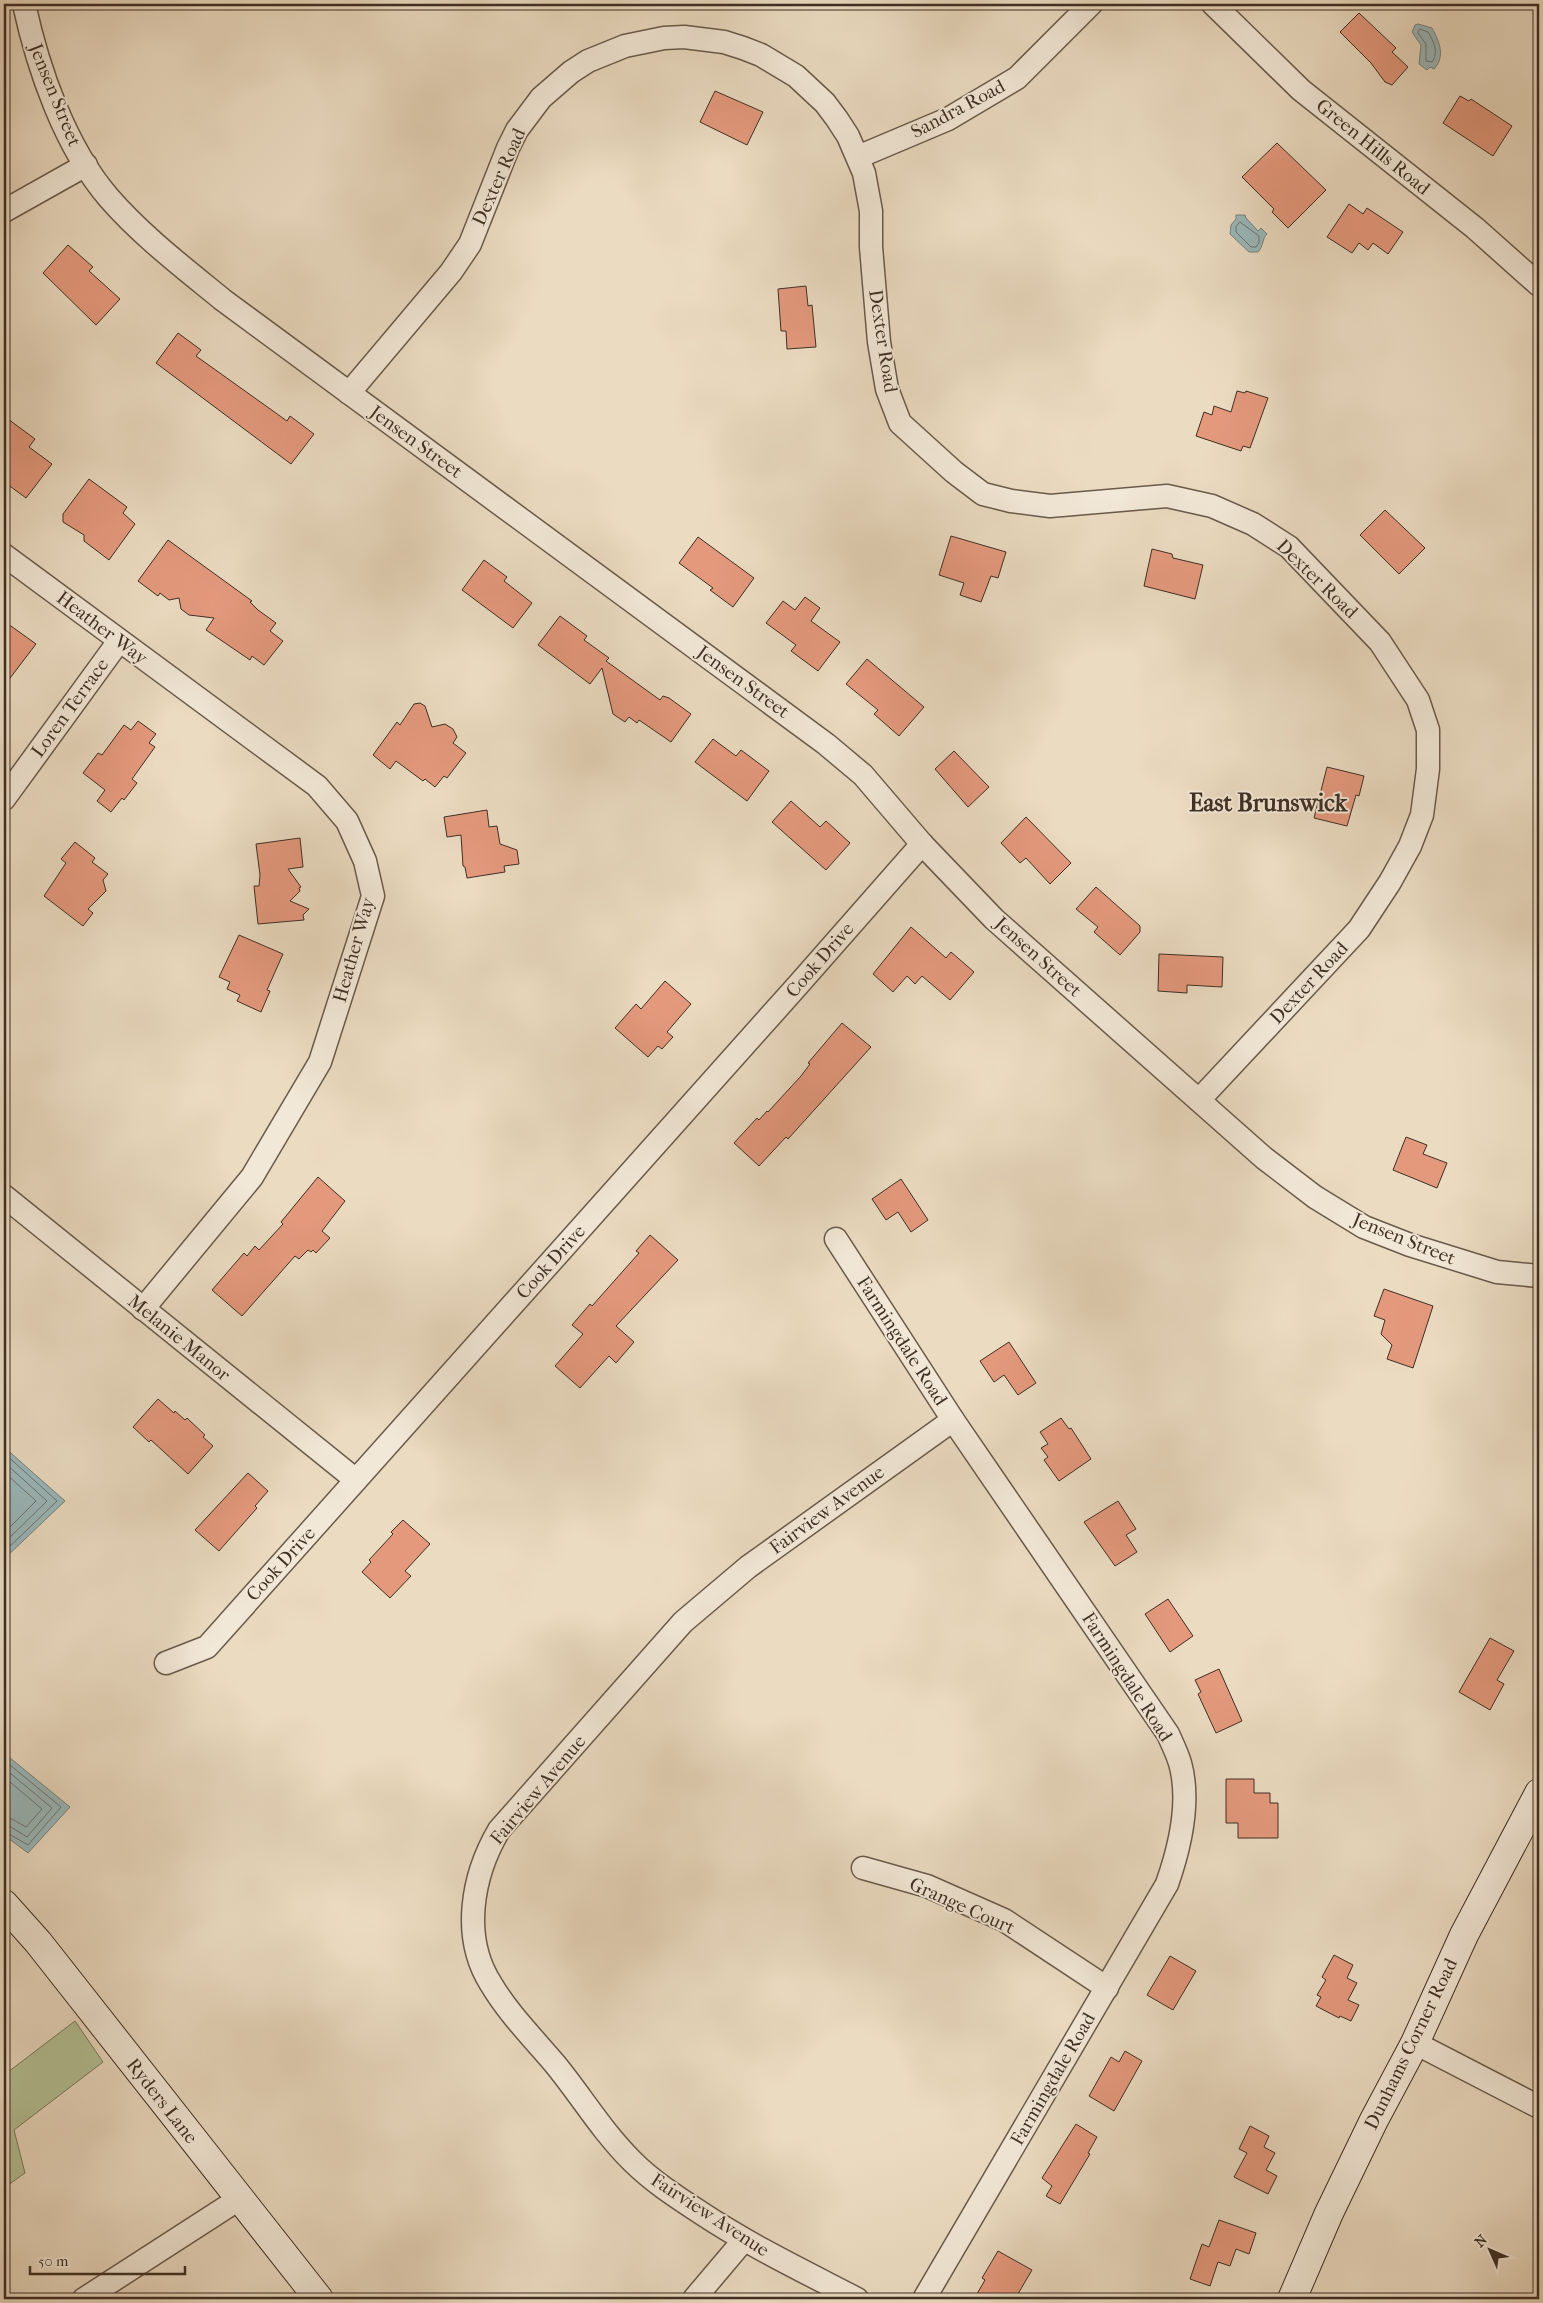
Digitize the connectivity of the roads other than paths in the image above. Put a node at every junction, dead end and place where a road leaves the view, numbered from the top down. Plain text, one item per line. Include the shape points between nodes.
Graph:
1 (24, 4) edge
2 (1091, 4) edge
3 (1213, 4) edge
4 (858, 157) junction
5 (86, 164) junction
6 (4, 211) edge
7 (1539, 285) edge
8 (349, 393) junction
9 (4, 555) edge
10 (119, 641) junction
11 (4, 799) edge
12 (922, 844) junction
13 (1199, 1100) junction
14 (4, 1196) edge
15 (836, 1239) dead end
16 (1539, 1276) edge
17 (143, 1309) junction
18 (953, 1420) junction
19 (356, 1480) junction
20 (166, 1663) dead end
21 (1539, 1793) edge
22 (863, 1868) dead end
23 (4, 1904) edge
24 (1107, 1988) junction
25 (1415, 2043) junction
26 (1539, 2107) edge
27 (238, 2199) junction
28 (743, 2241) junction
29 (84, 2299) edge
30 (319, 2299) edge
31 (694, 2299) edge
32 (857, 2299) edge
33 (924, 2299) edge
34 (1292, 2299) edge

1 - 5 street, Jensen Street via 34,48 67,132
2 - 4 street, Sandra Road via 1017,78 948,119
3 - 7 street, Green Hills Road via 1301,90 1474,228
4 - 8 street, Dexter Road via 825,103 796,76 761,55 724,42 684,38 644,41 606,53 571,72 529,113 508,148 470,244 451,272
4 - 13 street, Dexter Road via 871,211 878,332 886,389 900,422 924,446 983,494 1011,501 1050,506 1167,496 1212,506 1253,524 1289,547 1380,642 1418,700 1428,730 1428,769 1422,815 1410,846 1359,929
5 - 6 street
5 - 8 street, Jensen Street via 108,198 177,263
8 - 12 street, Jensen Street via 826,744 862,775
9 - 10 street, Heather Way
10 - 11 street, Loren Terrace
10 - 17 street, Heather Way via 317,786 347,821 365,861 373,896 320,1062 252,1177
12 - 13 street, Jensen Street via 994,919
12 - 19 street, Cook Drive
13 - 16 street, Jensen Street via 1308,1192 1364,1227 1497,1272
14 - 17 street, Melanie Manor
15 - 18 street, Farmingdale Road
17 - 19 street, Melanie Manor
18 - 24 street, Farmingdale Road via 1168,1734 1180,1763 1183,1817 1178,1852 1167,1884
18 - 28 street, Fairview Avenue via 748,1567 683,1622 499,1830 479,1872 474,1898 474,1932 479,1960 502,2001 556,2065 603,2130 634,2163 669,2192
19 - 20 street, Cook Drive via 207,1646
21 - 25 street, Dunhams Corner Road via 1464,1934
22 - 24 street, Grange Court via 927,1886 1004,1920
23 - 27 street, Ryders Lane via 38,1942
24 - 33 street, Farmingdale Road
25 - 26 street
25 - 34 street, Dunhams Corner Road via 1329,2213
27 - 29 street
27 - 30 street, Ryders Lane
28 - 31 street
28 - 32 street, Fairview Avenue

